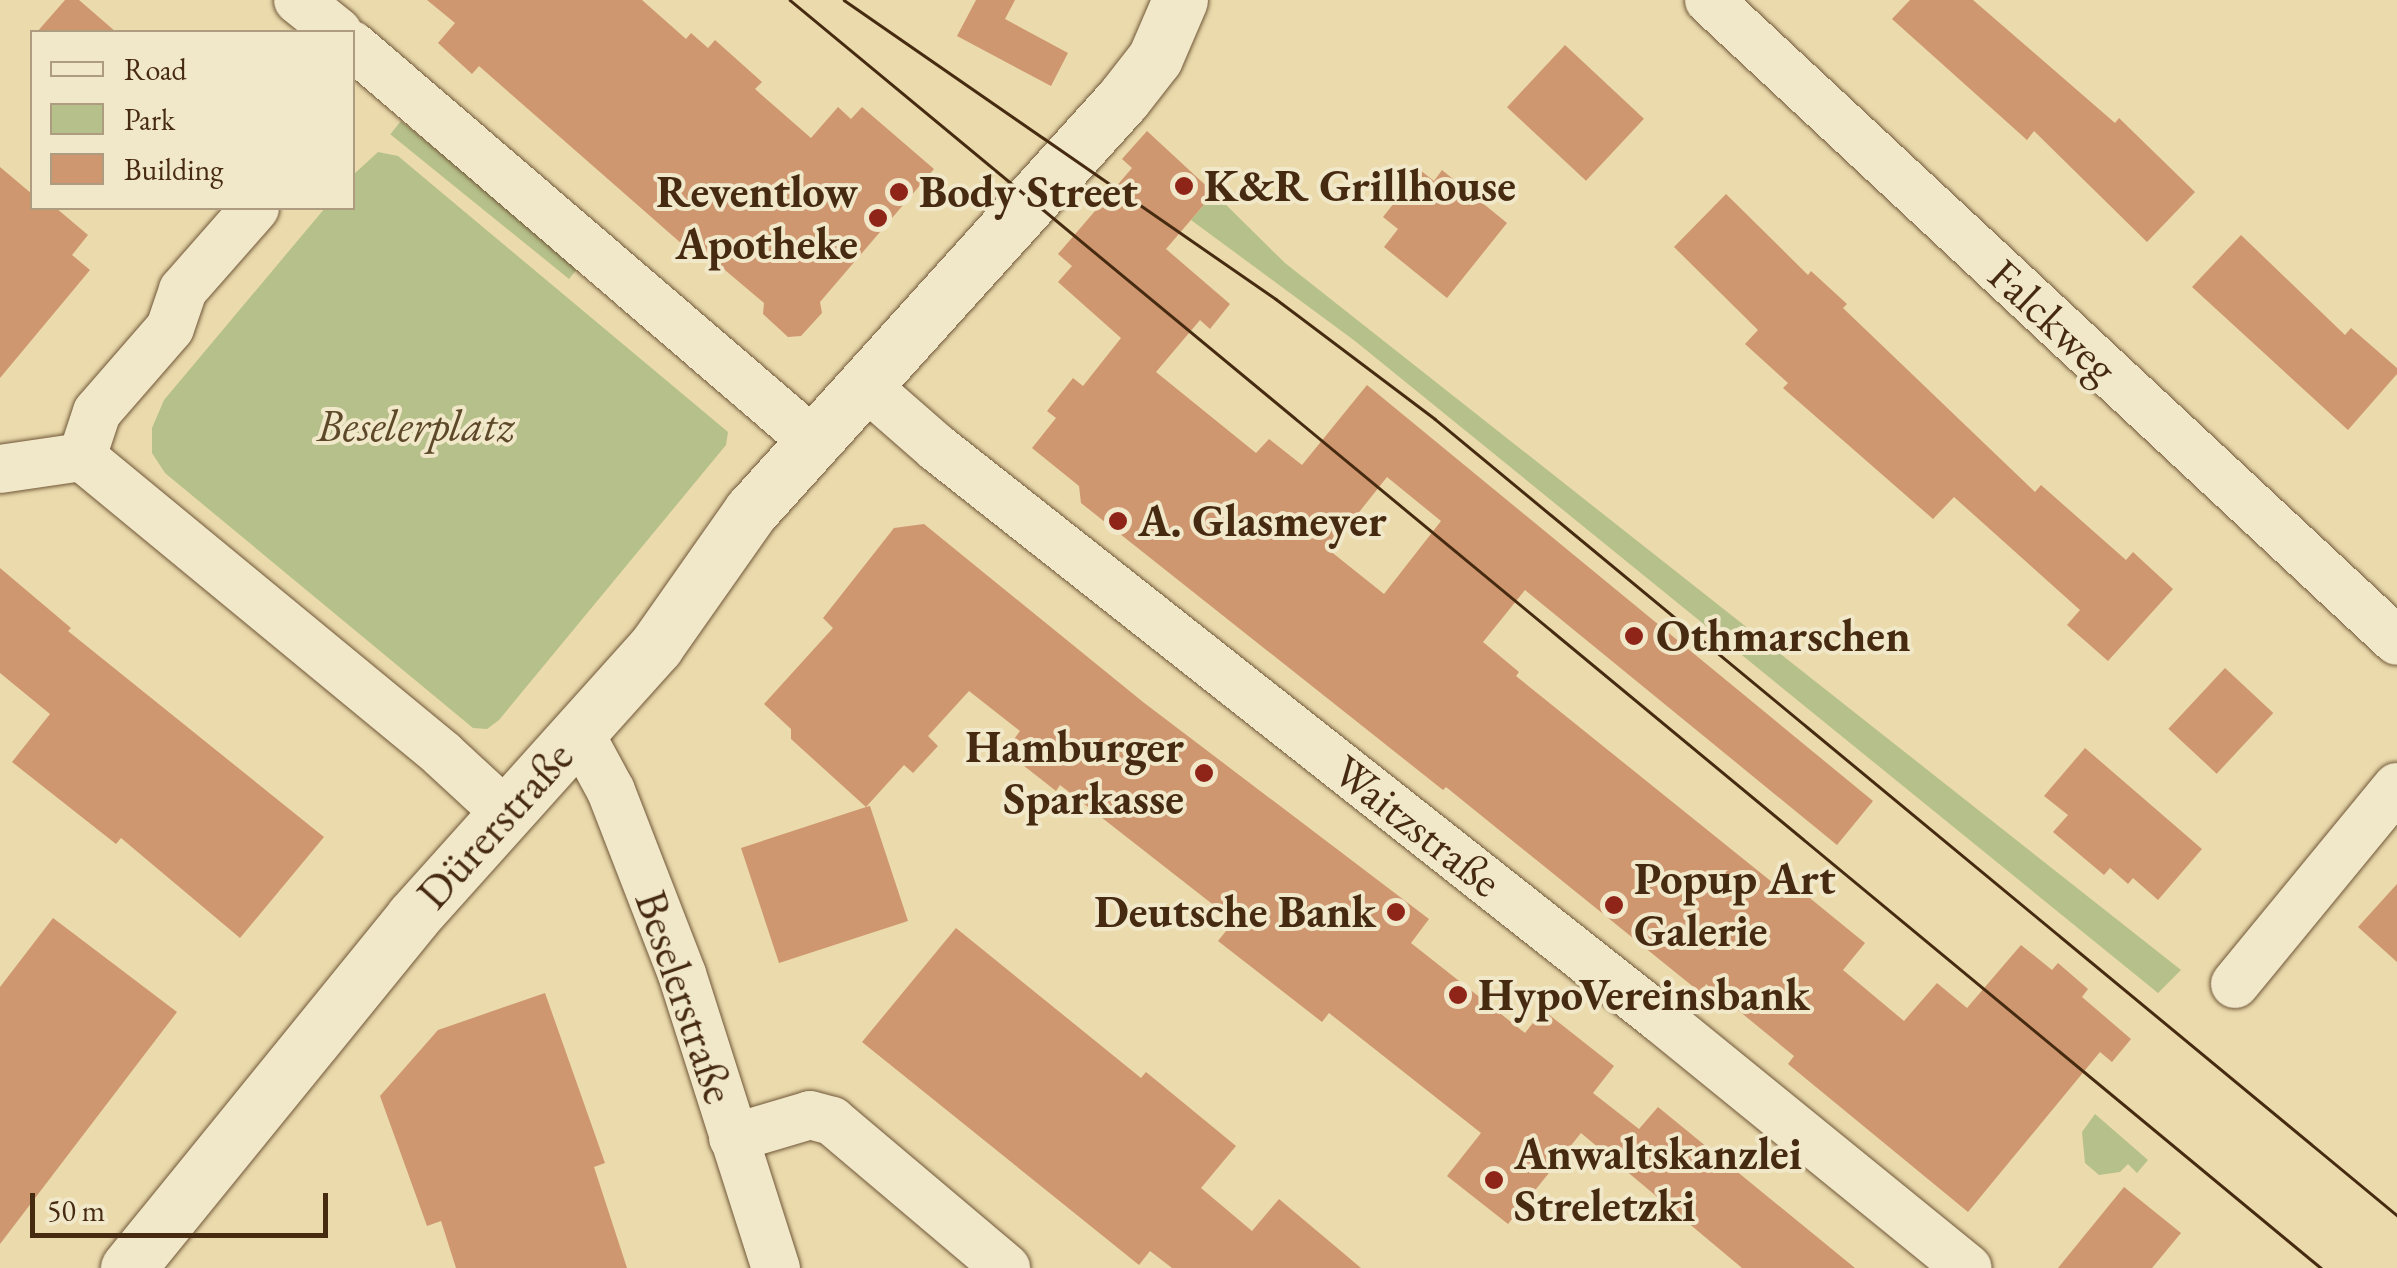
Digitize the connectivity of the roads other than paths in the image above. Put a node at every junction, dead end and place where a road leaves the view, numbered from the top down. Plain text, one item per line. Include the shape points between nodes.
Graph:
1 (298, 0) edge
2 (1180, 0) edge
3 (1709, 0) edge
4 (336, 30) edge
5 (361, 69) edge
6 (252, 210) edge
7 (865, 385) junction
8 (814, 442) junction
9 (82, 456) junction
10 (0, 469) edge
11 (2397, 642) edge
12 (579, 732) junction
13 (2397, 787) edge
14 (506, 813) junction
15 (2235, 984) dead end
16 (734, 1138) junction
17 (128, 1268) edge
18 (776, 1268) edge
19 (1006, 1268) edge
20 (1967, 1268) edge

1 - 4 street
2 - 7 main road, Dürerstraße via 1155,58 1123,99
3 - 11 street, Falckweg
5 - 8 street
6 - 9 street via 183,290 170,328 97,412
7 - 8 main road, Dürerstraße
7 - 20 street, Waitzstraße
8 - 12 main road, Dürerstraße via 751,511 656,646
9 - 10 street
9 - 14 street
12 - 14 main road, Dürerstraße
12 - 16 street, Beselerstraße via 611,791 682,974
13 - 15 street
14 - 17 main road, Dürerstraße via 388,946
16 - 18 street, Beselerstraße
16 - 19 street via 810,1115 832,1121

